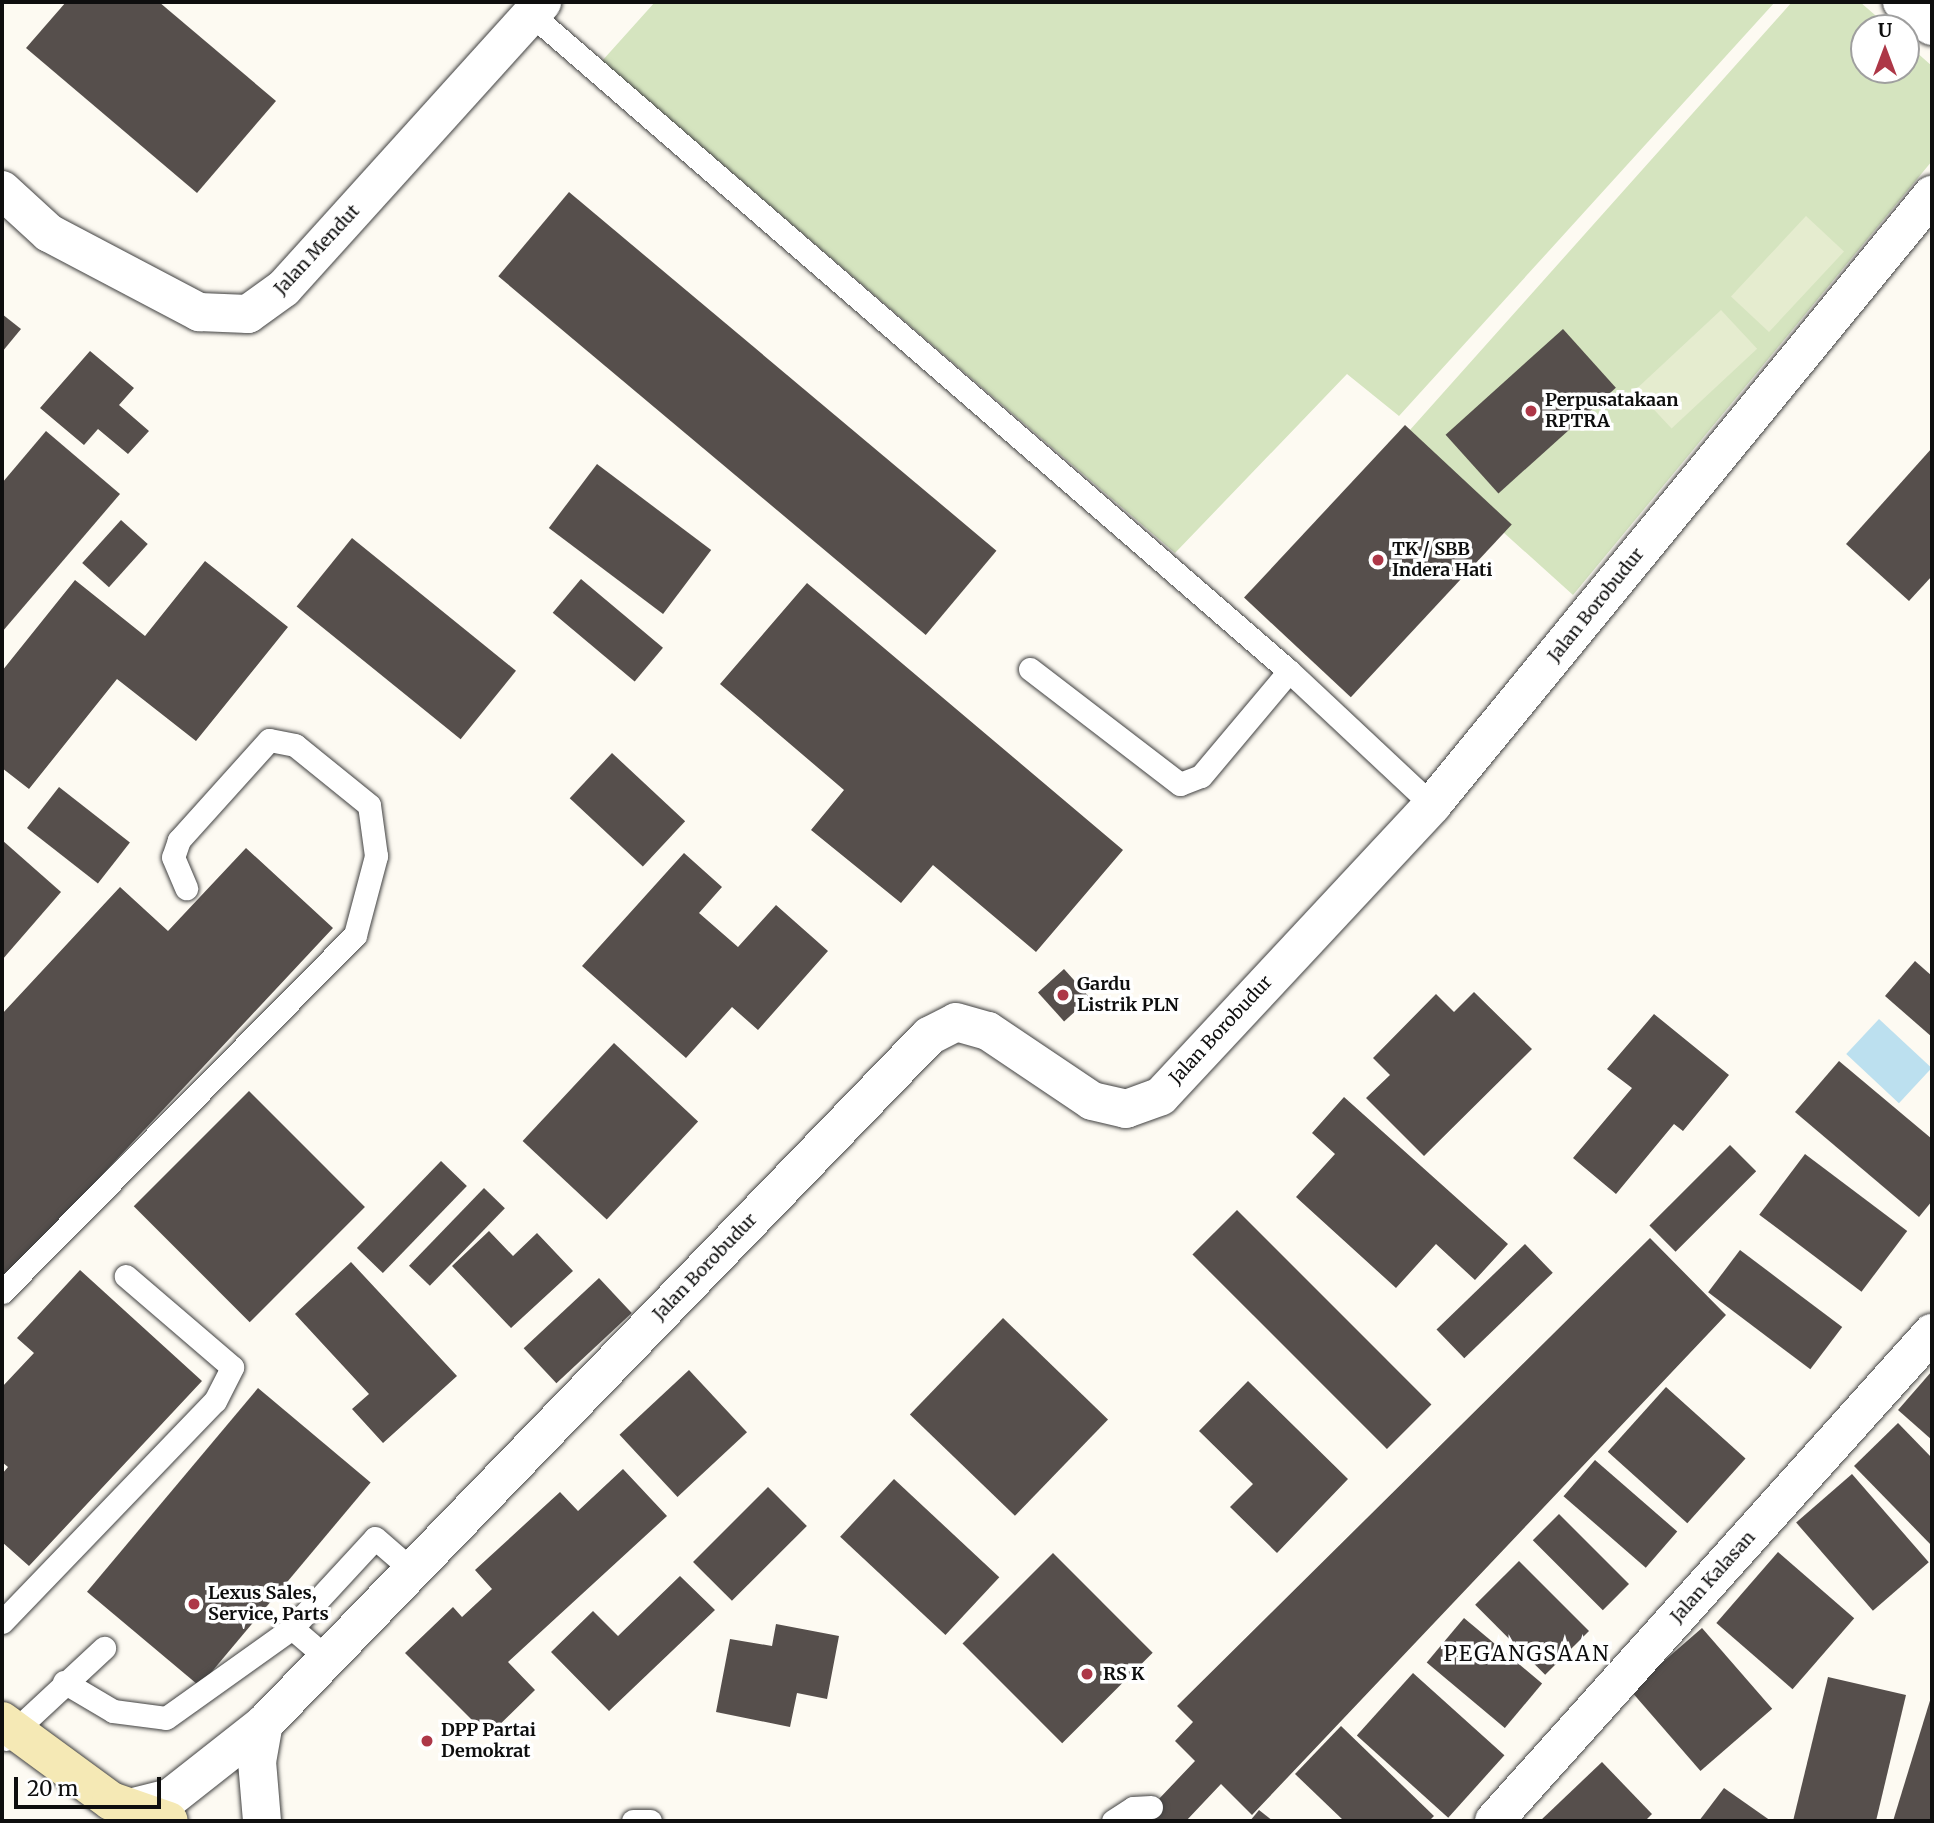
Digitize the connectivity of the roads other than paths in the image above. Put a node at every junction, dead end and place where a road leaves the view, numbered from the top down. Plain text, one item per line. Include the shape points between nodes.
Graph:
1 (1902, 2) edge
2 (536, 8) edge
3 (1932, 26) edge
4 (2, 190) edge
5 (1932, 195) edge
6 (1030, 669) dead end
7 (1289, 671) junction
8 (1432, 805) junction
9 (186, 888) dead end
10 (125, 1276) dead end
11 (2, 1292) edge
12 (1932, 1333) edge
13 (412, 1570) junction
14 (2, 1622) edge
15 (292, 1628) junction
16 (104, 1648) dead end
17 (327, 1658) junction
18 (64, 1682) junction
19 (264, 1724) junction
20 (6, 1732) edge
21 (1151, 1807) dead end
22 (126, 1810) edge
23 (169, 1821) edge
24 (261, 1821) edge
25 (634, 1821) edge
26 (650, 1821) edge
27 (1113, 1821) edge
28 (1494, 1821) edge

1 - 3 street
2 - 4 street, Jalan Mendut via 284,288 248,314 199,312 49,233
2 - 7 lane
5 - 8 street, Jalan Borobudur
6 - 7 lane via 1180,784 1201,776
7 - 8 lane
8 - 13 street, Jalan Borobudur via 1160,1096 1126,1110 1092,1101 988,1031 956,1022 929,1036
9 - 11 lane via 173,857 179,840 269,740 295,745 369,805 376,856 355,935
10 - 14 lane via 232,1367 215,1401
12 - 28 street, Jalan Kalasan
13 - 15 lane via 374,1538
13 - 17 street, Jalan Borobudur
15 - 17 lane
15 - 18 lane via 166,1718 113,1711
16 - 18 lane
17 - 19 street, Jalan Borobudur
18 - 20 lane
19 - 22 street, Jalan Borobudur via 170,1798
19 - 24 street via 257,1762
20 - 22 main road
21 - 27 lane via 1133,1808
22 - 23 main road
25 - 26 lane

